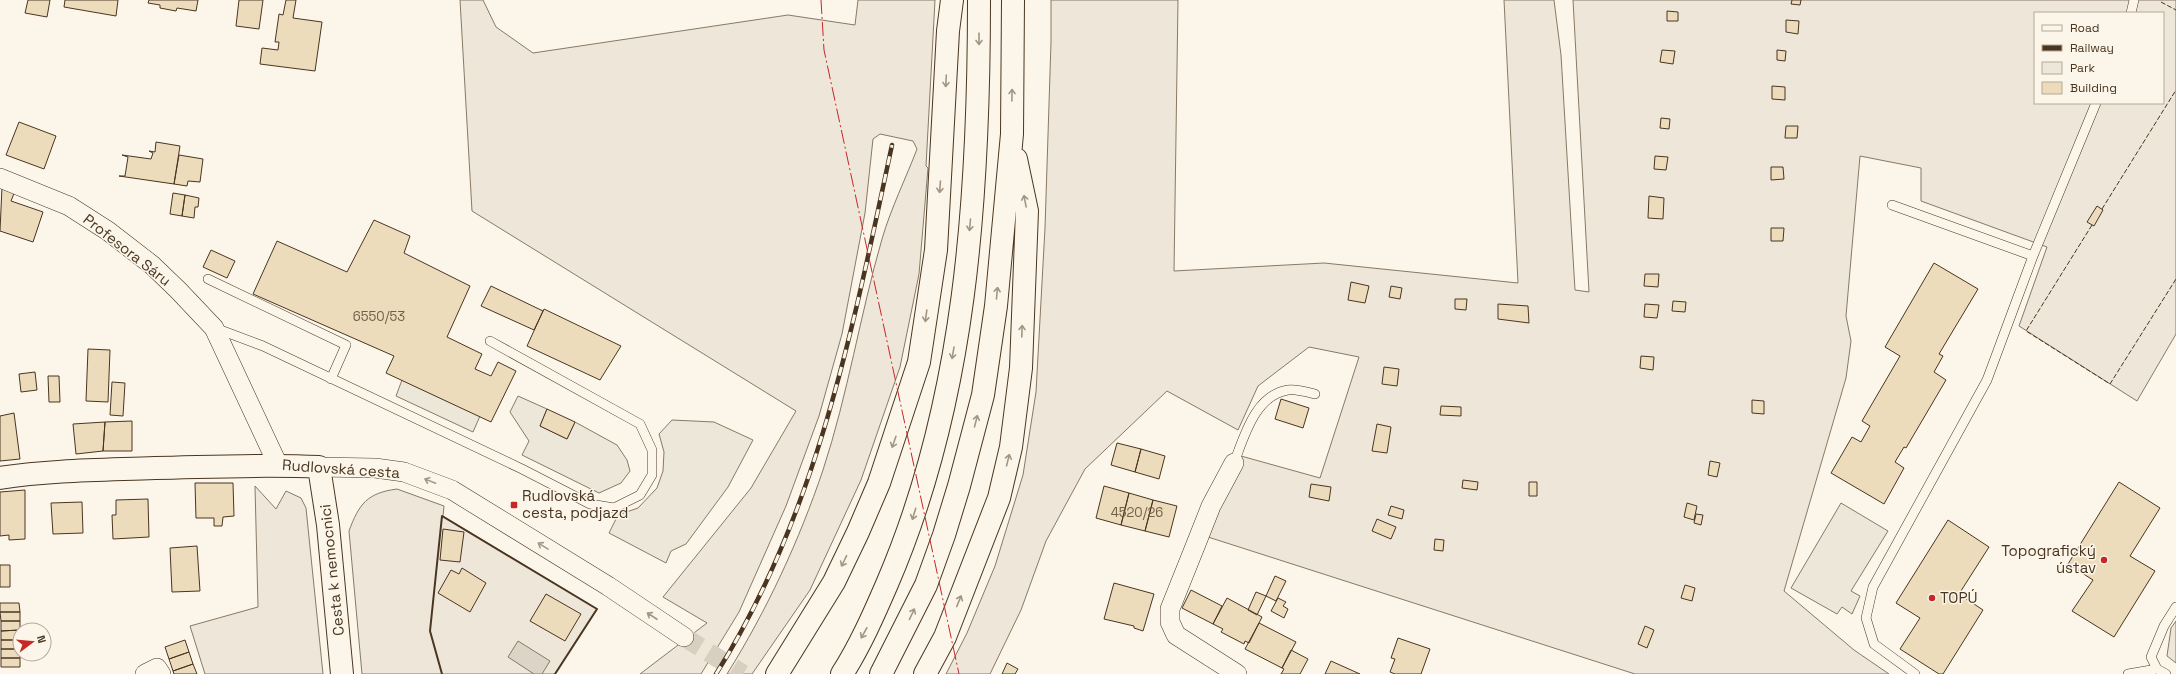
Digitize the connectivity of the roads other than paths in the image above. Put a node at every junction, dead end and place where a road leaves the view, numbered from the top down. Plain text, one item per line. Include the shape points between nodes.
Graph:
1 (952, 0) edge
2 (979, 0) edge
3 (1013, 0) edge
4 (2134, 0) edge
5 (2131, 12) edge
6 (2096, 104) edge
7 (1012, 134) junction
8 (0, 178) edge
9 (1892, 205) dead end
10 (2032, 256) junction
11 (208, 278) dead end
12 (214, 328) junction
13 (490, 341) dead end
14 (331, 379) junction
15 (1315, 394) dead end
16 (1234, 463) joint
17 (278, 465) junction
18 (319, 467) junction
19 (0, 478) edge
20 (2176, 607) edge
21 (684, 637) tunnel mouth
22 (2157, 669) junction
23 (145, 674) edge
24 (161, 674) edge
25 (342, 674) edge
26 (777, 674) edge
27 (842, 674) edge
28 (881, 674) edge
29 (925, 674) edge
30 (1237, 674) edge
31 (1915, 674) edge
32 (2128, 674) edge
33 (2166, 674) edge

1 -> 26 main road via 948,31 936,250 920,362 879,483 858,532 834,582
2 -> 27 main road via 975,168 964,291 948,384 926,476 895,566 872,620
7 -> 3 main road
4 - 5 lane
6 - 10 lane
28 -> 7 main road via 926,585 959,486 982,396 996,306
29 -> 7 main road via 944,637 999,498 1011,447 1021,368 1027,211
8 - 12 street, Profesora Sáru via 69,206 108,232 152,265
9 - 10 lane
10 - 31 lane via 1987,380 1873,587 1866,618 1874,644
11 - 14 lane via 346,345
12 - 14 lane via 263,346
12 - 17 street, Profesora Sáru
13 - 14 lane via 640,424 652,450 652,475 640,495 614,508 590,504
15 - 16 lane via 1290,390 1270,396 1248,428
16 - 30 street via 1211,506 1170,609 1170,622 1176,635
17 - 18 main road, Rudlovská cesta
17 - 19 main road, Rudlovská cesta via 110,469
21 -> 18 street, Rudlovská cesta via 601,582 452,490 404,472 375,468
18 - 25 main road, Cesta k nemocnici via 328,524
20 - 22 lane via 2164,626 2151,657
22 - 32 lane
22 - 33 lane
23 - 24 street via 157,668

